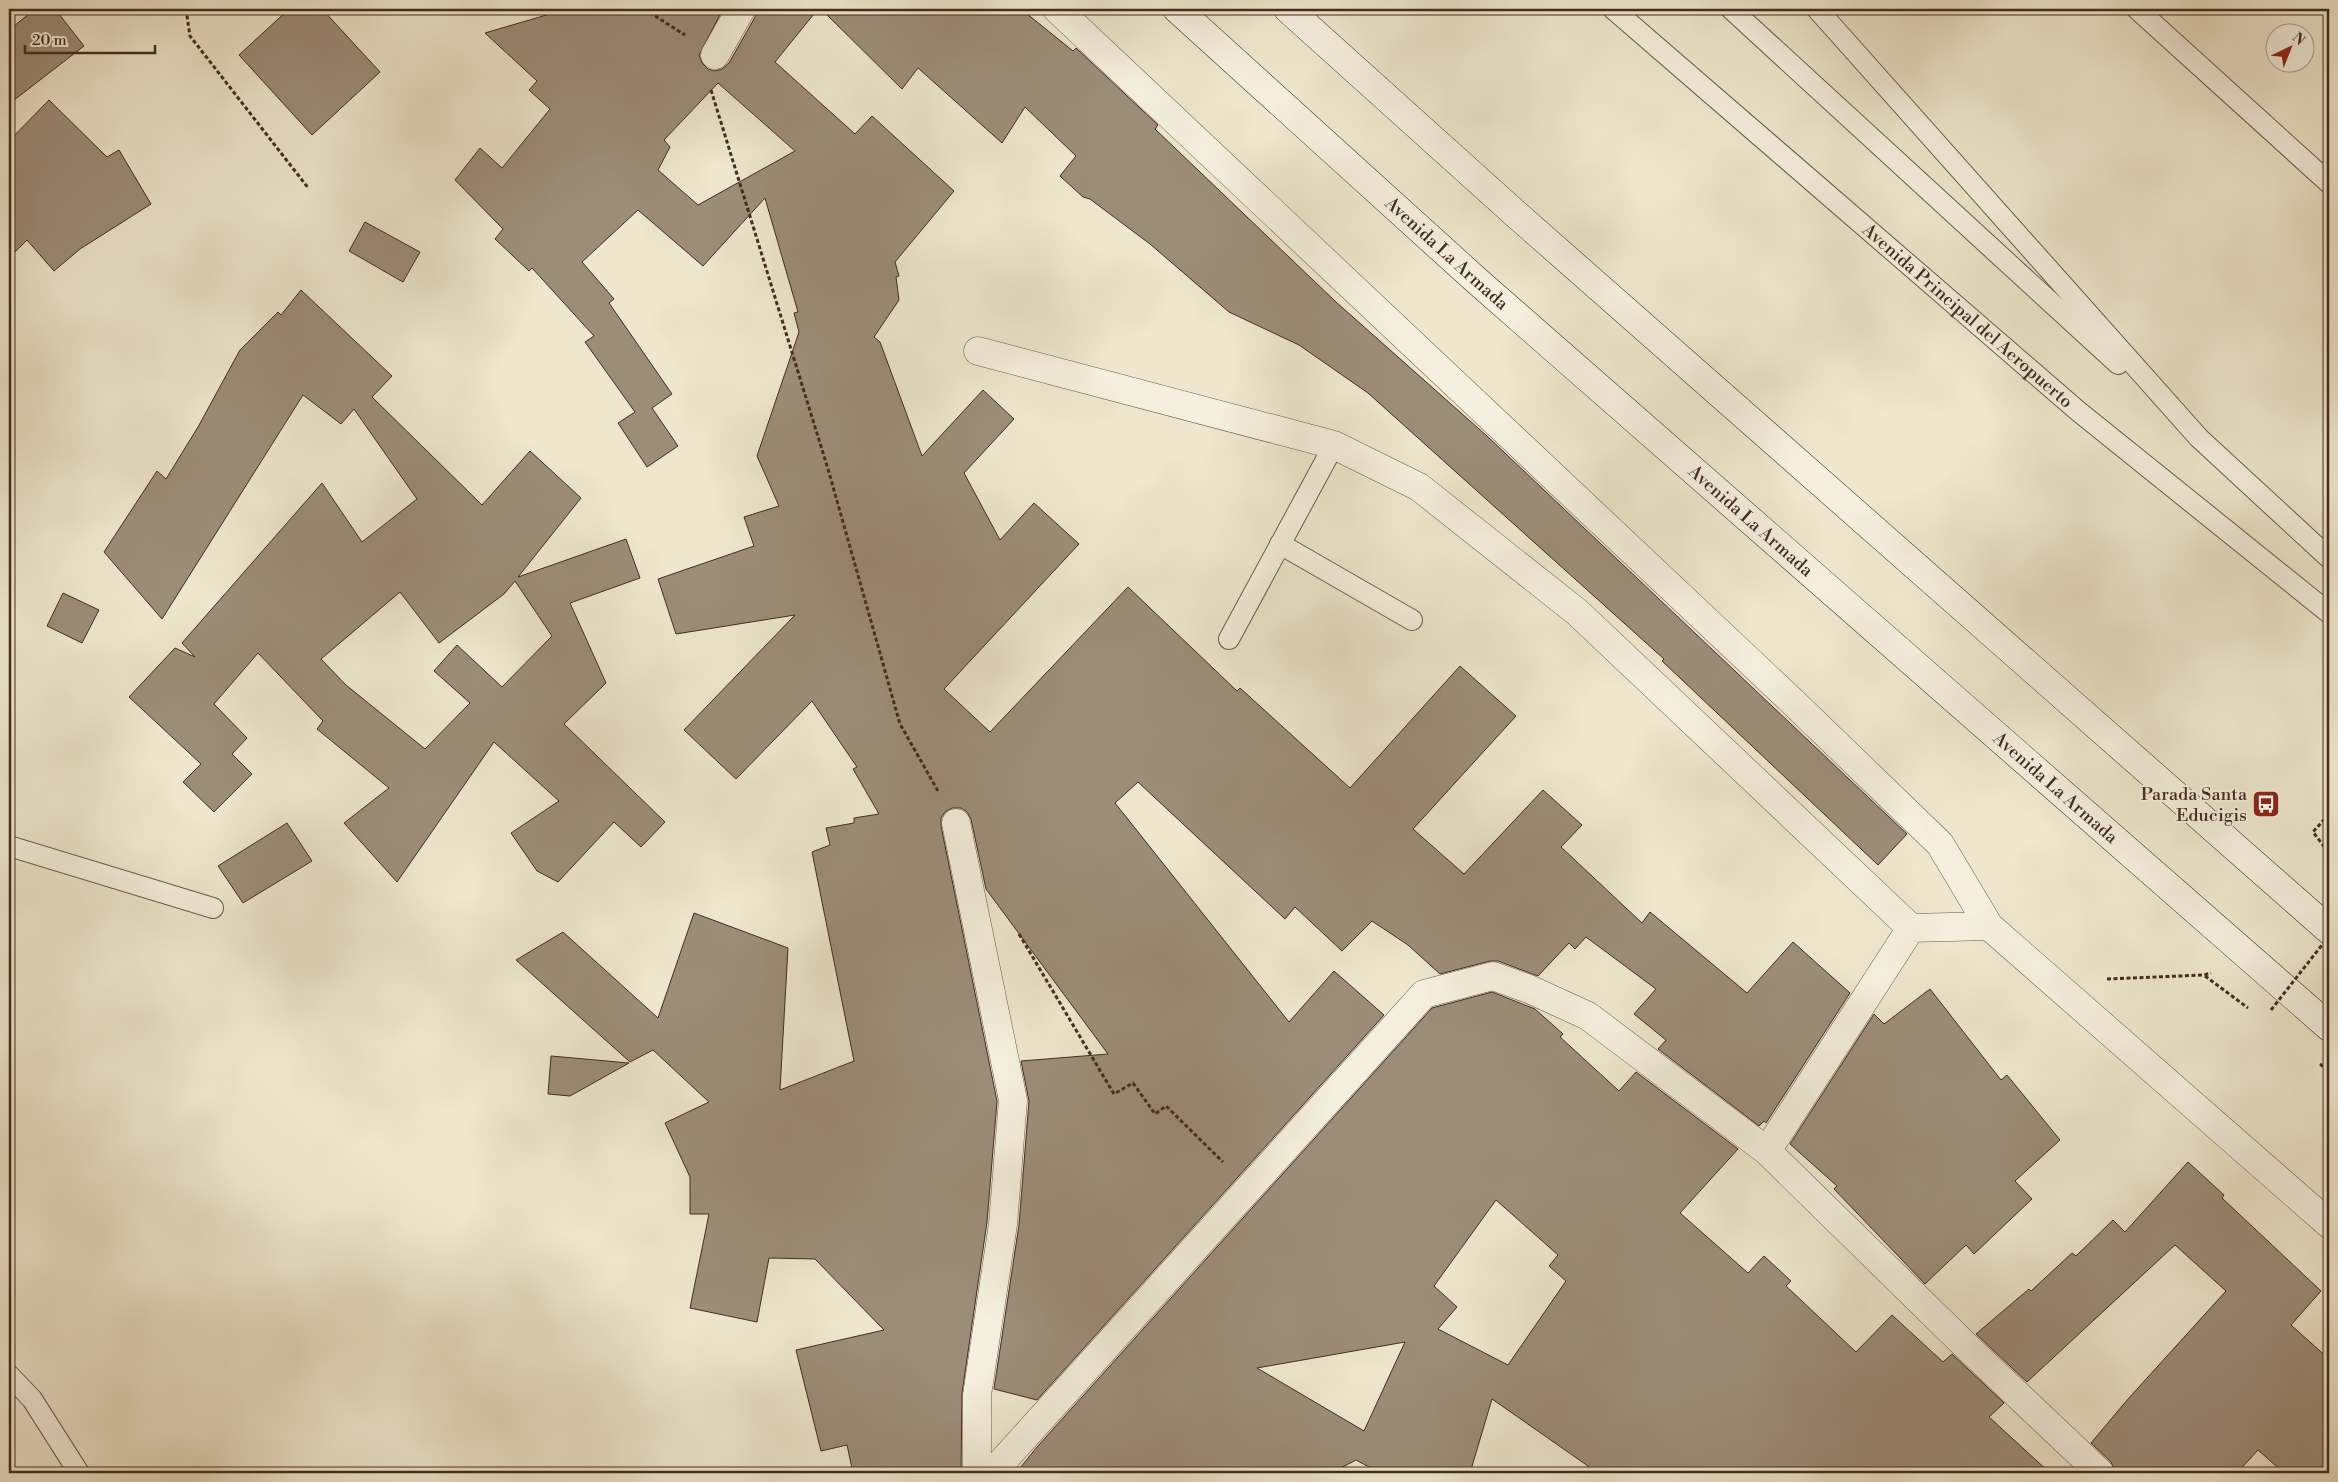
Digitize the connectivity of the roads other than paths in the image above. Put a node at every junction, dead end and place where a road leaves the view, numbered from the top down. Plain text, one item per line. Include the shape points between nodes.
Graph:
1 (741, 9) edge
2 (1057, 9) edge
3 (1177, 9) edge
4 (1288, 9) edge
5 (1613, 9) edge
6 (1731, 9) edge
7 (1817, 9) edge
8 (2137, 9) edge
9 (715, 55) road end
10 (2329, 183) edge
11 (978, 352) dead end
12 (2199, 438) junction
13 (1334, 445) junction
14 (1280, 544) junction
15 (2329, 558) edge
16 (2329, 614) edge
17 (1412, 620) dead end
18 (1230, 639) dead end
19 (956, 823) road end
20 (9, 846) edge
21 (213, 908) dead end
22 (1989, 926) junction
23 (1911, 928) junction
24 (2329, 930) edge
25 (2329, 1027) edge
26 (1767, 1151) junction
27 (2329, 1224) edge
28 (9, 1375) edge
29 (79, 1473) edge
30 (977, 1473) edge
31 (992, 1473) edge
32 (2100, 1473) edge

1 - 9 street
2 - 22 street via 1940,844
3 - 25 street, Avenida La Armada via 1476,280
4 - 24 street via 1540,236
5 - 16 lane, Avenida Principal del Aeropuerto via 2078,411
6 - 12 lane
7 - 12 lane
8 - 10 lane
11 - 13 street
12 - 15 lane
13 - 14 lane
13 - 23 street via 1419,487 1576,612
14 - 17 lane
14 - 18 lane
19 - 30 street via 1013,1100 1003,1224 977,1395
20 - 21 lane
22 - 23 street
22 - 27 street
23 - 26 street
26 - 31 street via 1588,1016 1493,976 1424,994
26 - 32 street via 1965,1346
28 - 29 lane via 32,1399

